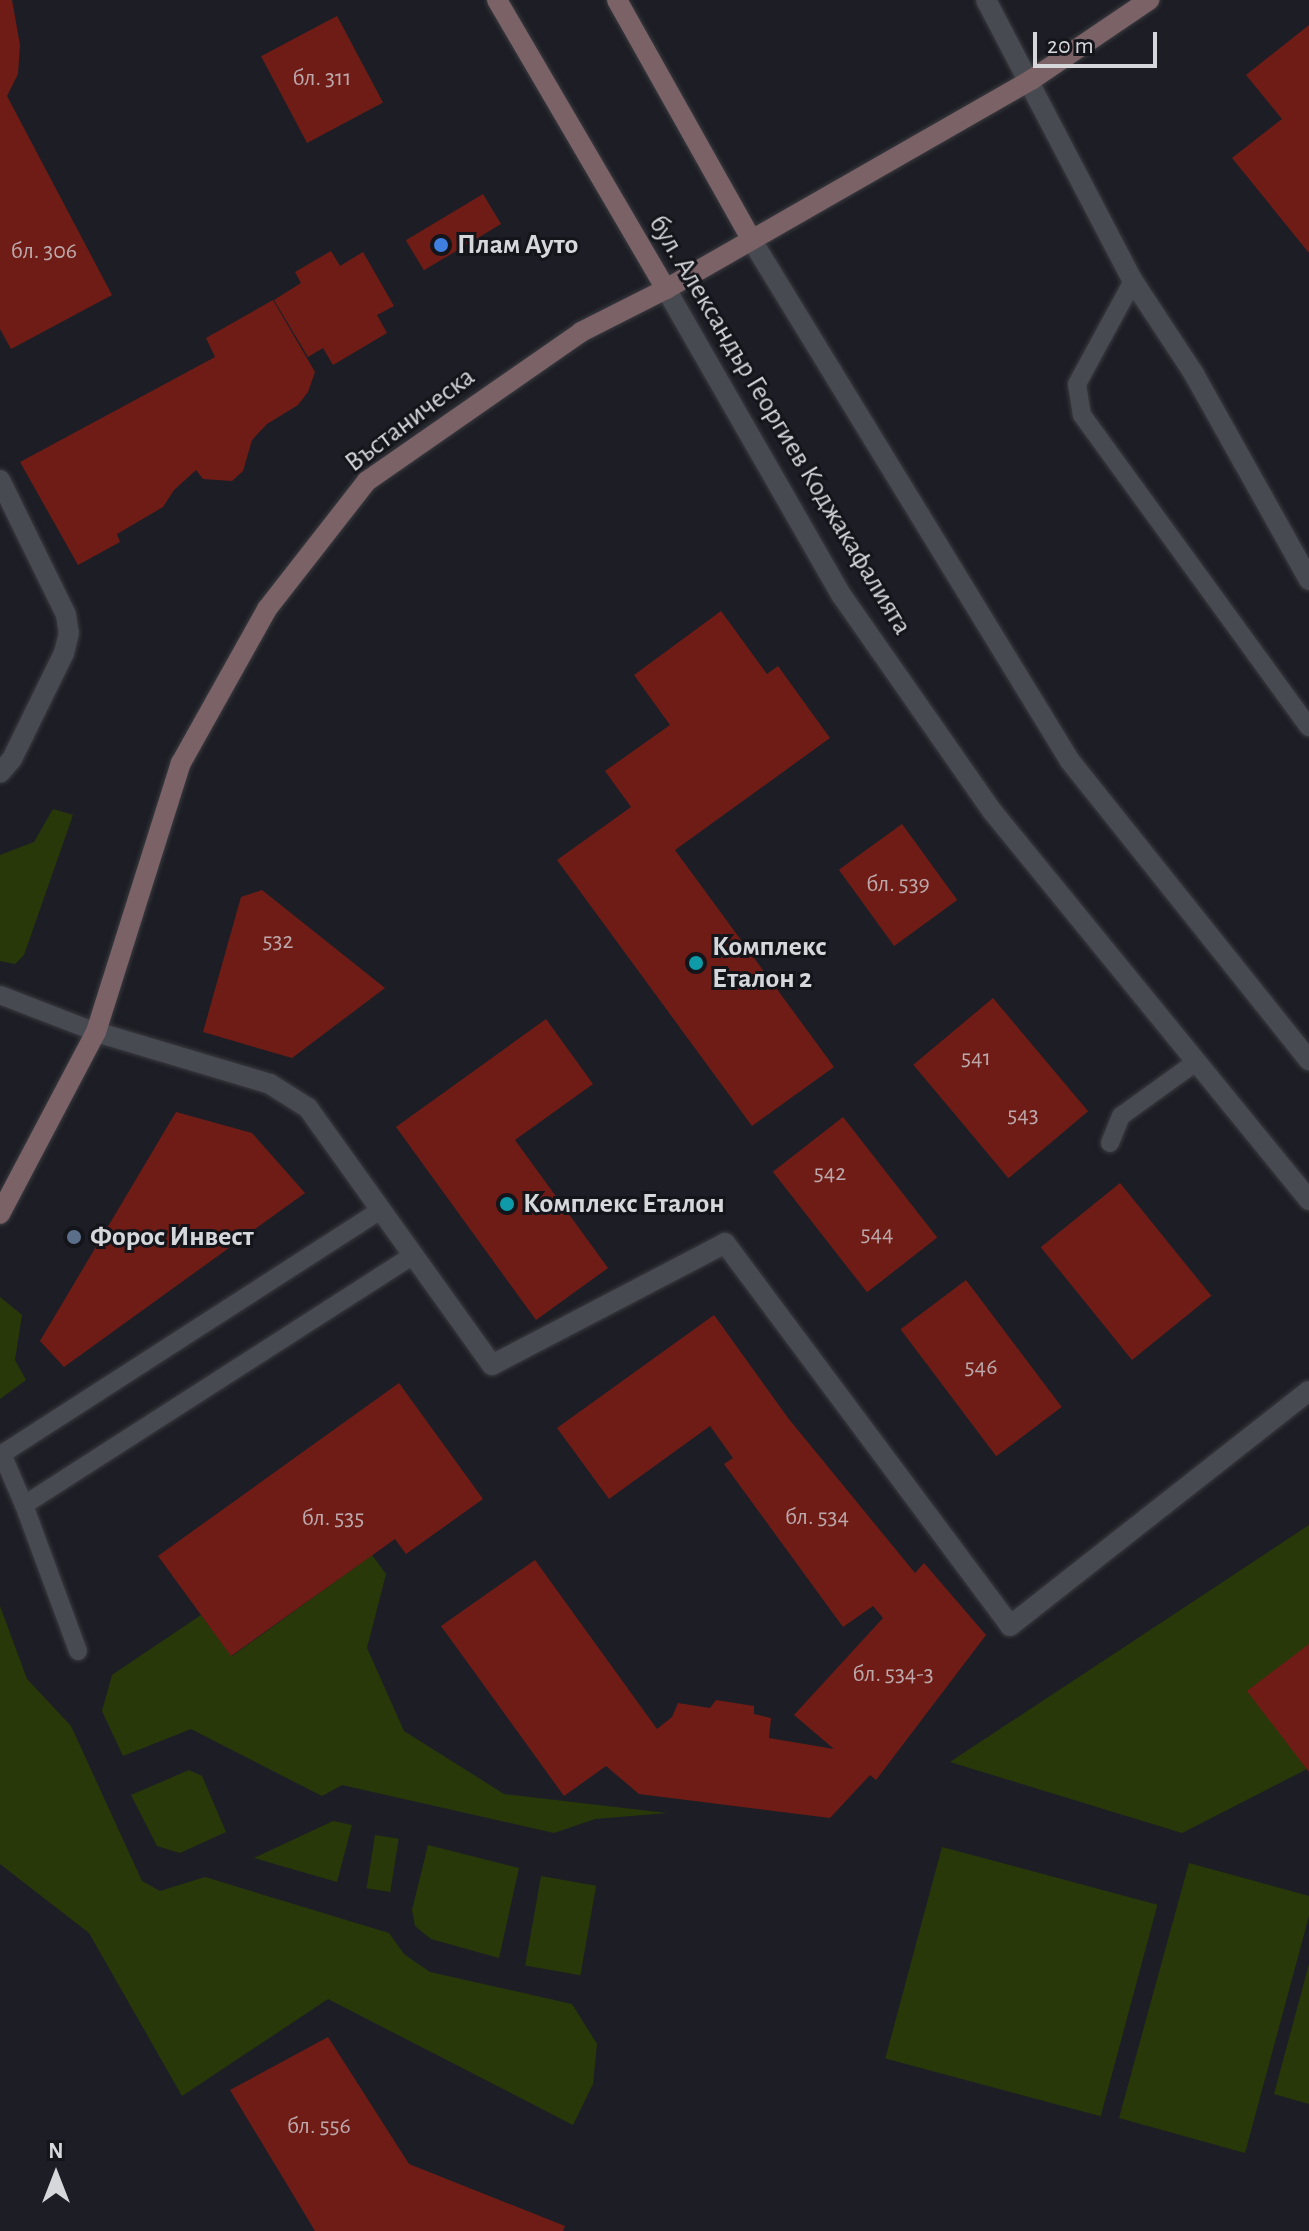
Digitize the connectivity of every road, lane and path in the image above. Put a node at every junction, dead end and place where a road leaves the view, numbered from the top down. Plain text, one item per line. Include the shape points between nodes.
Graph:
1 (497, 0) edge
2 (617, 0) edge
3 (986, 0) edge
4 (1149, 0) edge
5 (1031, 80) junction
6 (751, 239) junction
7 (1133, 281) junction
8 (666, 289) junction
9 (0, 480) edge
10 (1309, 580) edge
11 (1309, 727) edge
12 (0, 773) edge
13 (0, 995) edge
14 (96, 1032) junction
15 (1309, 1060) edge
16 (1196, 1062) junction
17 (1110, 1143) dead end
18 (1309, 1200) edge
19 (380, 1210) junction
20 (0, 1214) edge
21 (413, 1255) junction
22 (1309, 1391) edge
23 (24, 1505) junction
24 (78, 1651) dead end

1 - 8 main road, бул. Александър Георгиев Коджакафалията
2 - 6 main road
3 - 5 street
4 - 5 main road, Въстаническа
5 - 6 main road, Въстаническа
5 - 7 street
6 - 8 main road, Въстаническа
6 - 15 street via 1070,761
7 - 10 street via 1194,374
7 - 11 lane via 1077,384 1082,415
8 - 14 main road, Въстаническа via 581,332 367,481 267,609 181,763
8 - 16 street, бул. Александър Георгиев Коджакафалията via 842,596 992,811
9 - 12 street via 66,615 69,633 12,759
13 - 14 lane
14 - 19 street via 270,1084 308,1108
14 - 20 main road, Въстаническа
16 - 17 lane via 1121,1116
16 - 18 street, бул. Александър Георгиев Коджакафалията
19 - 21 street
19 - 23 lane via 2,1454
21 - 22 street via 492,1365 725,1243 1010,1626
21 - 23 lane
23 - 24 lane

